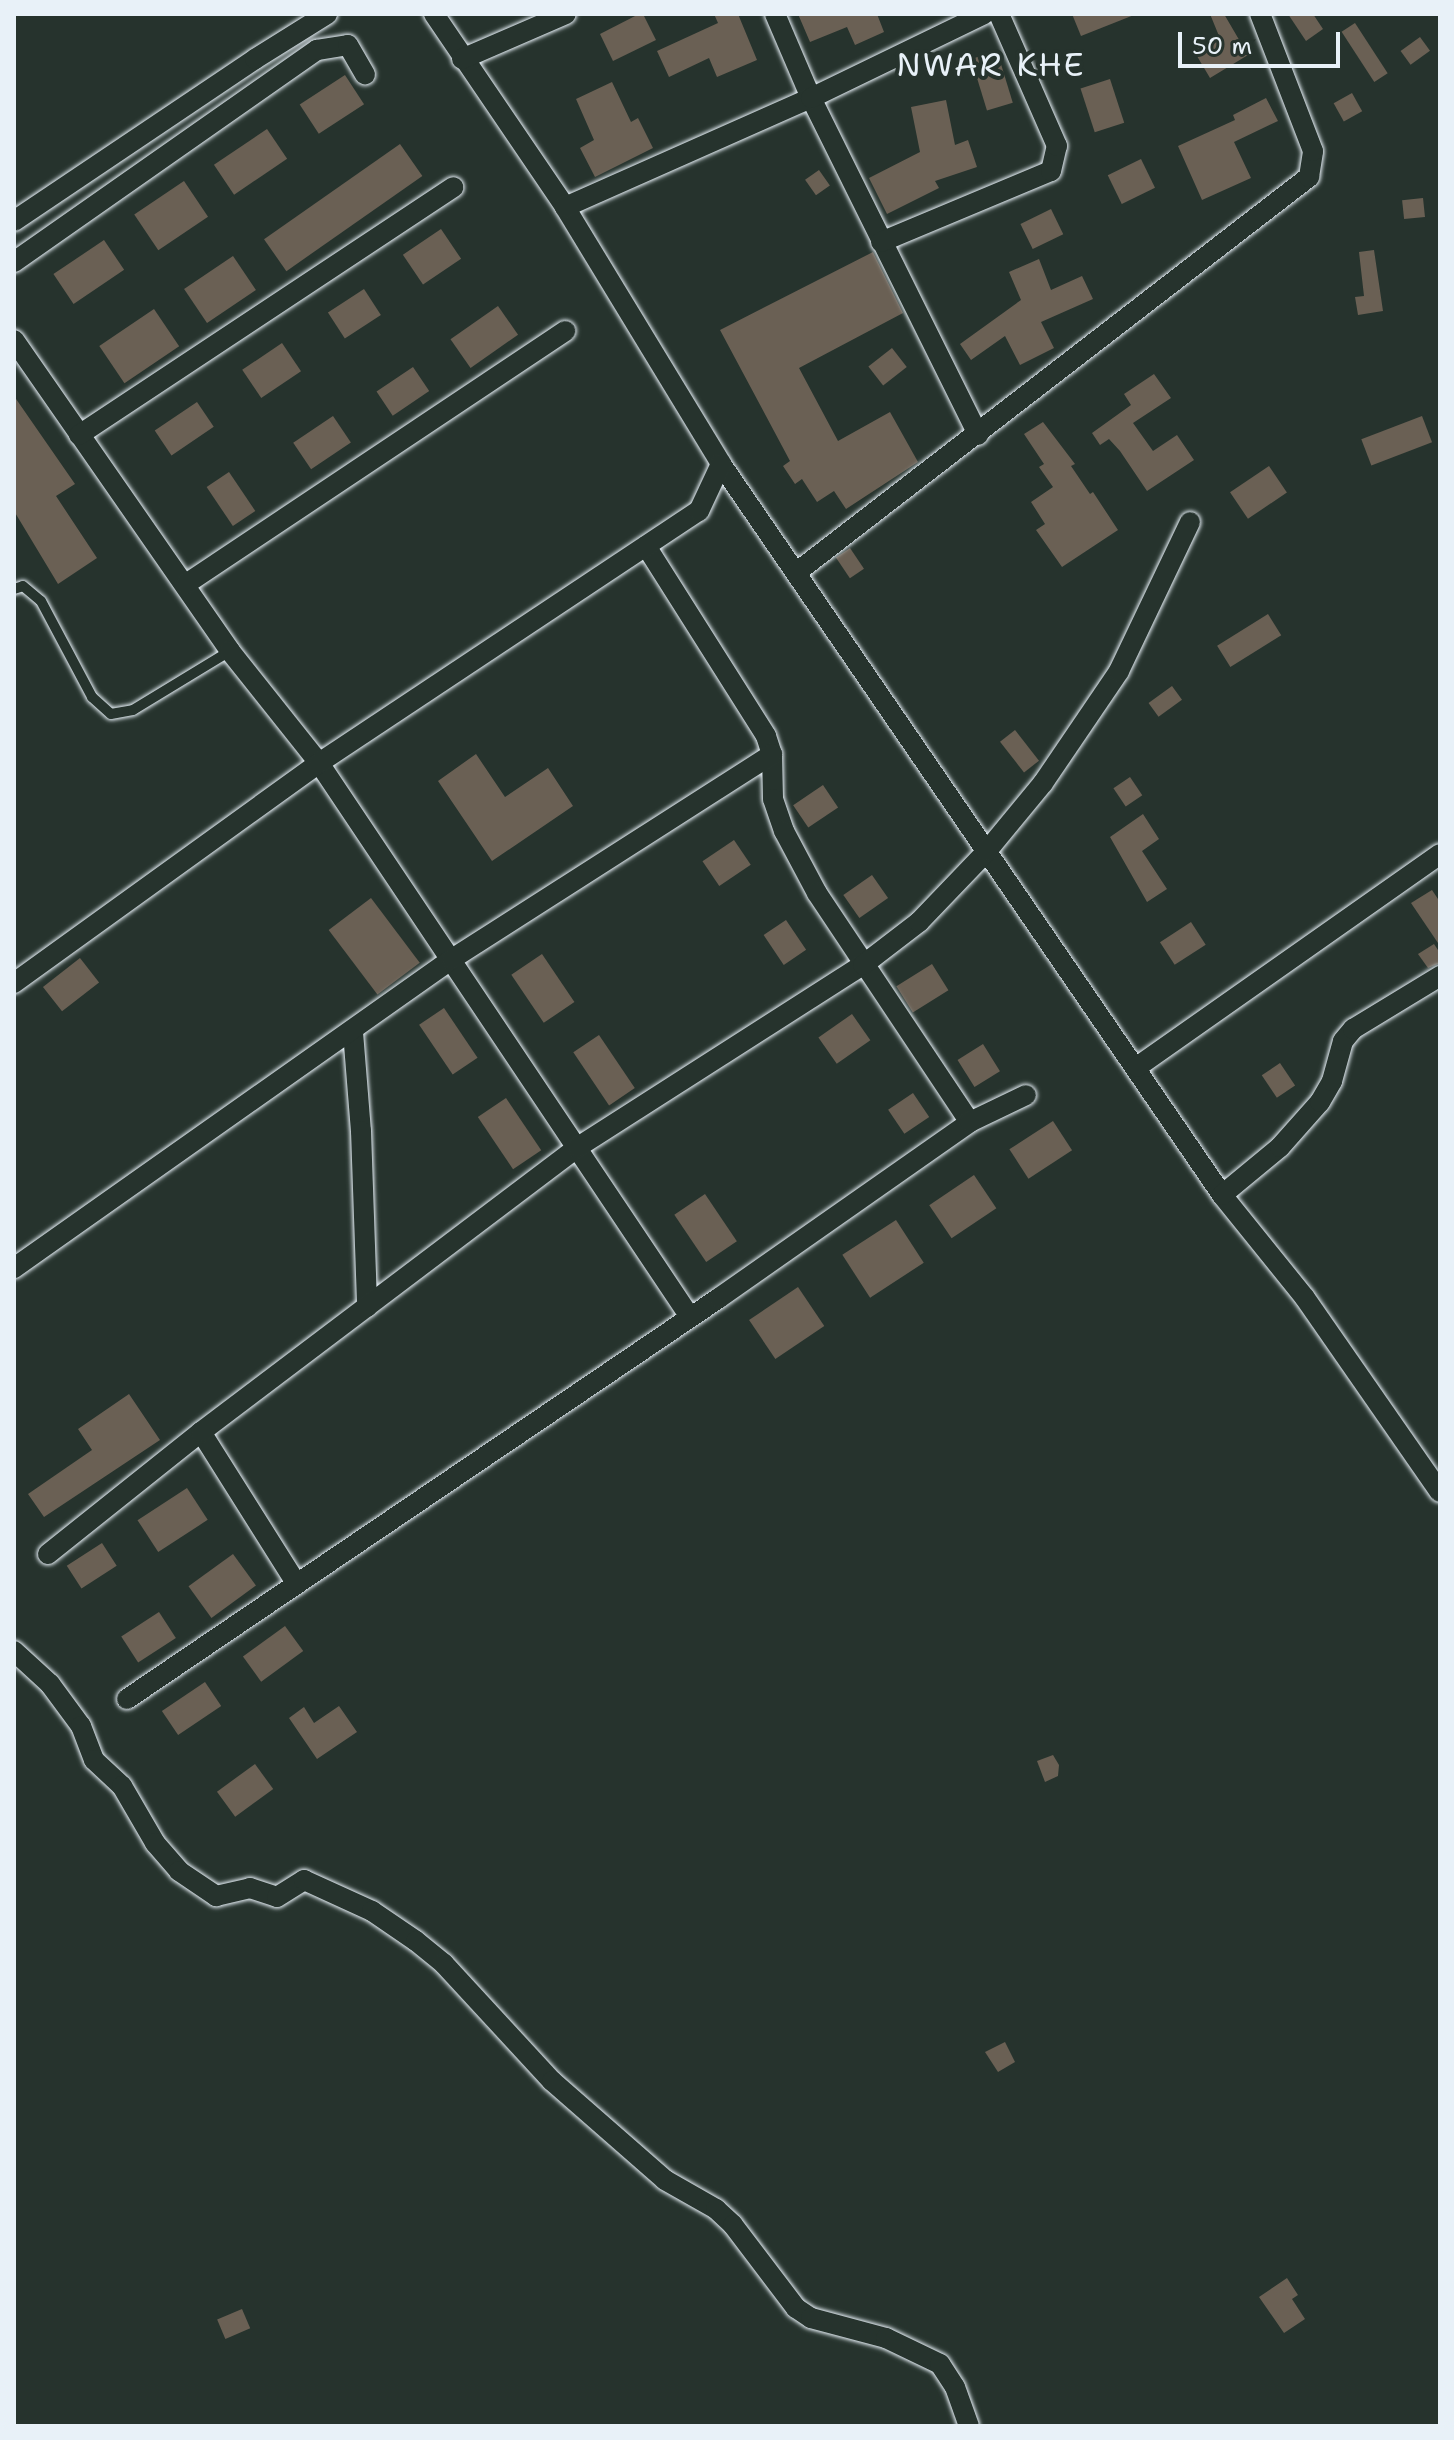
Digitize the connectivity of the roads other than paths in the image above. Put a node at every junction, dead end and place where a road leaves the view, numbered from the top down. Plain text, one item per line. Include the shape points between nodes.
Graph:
1 (327, 14) edge
2 (434, 14) edge
3 (566, 14) edge
4 (775, 14) edge
5 (984, 14) edge
6 (999, 14) edge
7 (1260, 14) edge
8 (462, 59) junction
9 (365, 74) dead end
10 (811, 98) junction
11 (453, 187) dead end
12 (565, 207) junction
13 (14, 221) edge
14 (881, 242) junction
15 (14, 262) edge
16 (565, 331) dead end
17 (14, 340) edge
18 (79, 435) junction
19 (978, 435) junction
20 (721, 464) junction
21 (1190, 522) dead end
22 (646, 546) junction
23 (797, 572) junction
24 (186, 584) junction
25 (14, 589) edge
26 (230, 651) junction
27 (772, 754) junction
28 (319, 763) junction
29 (987, 851) junction
30 (1440, 854) edge
31 (452, 959) junction
32 (863, 965) junction
33 (1440, 976) edge
34 (14, 983) edge
35 (353, 1032) junction
36 (1137, 1067) junction
37 (1026, 1095) dead end
38 (970, 1122) junction
39 (578, 1147) junction
40 (1222, 1195) junction
41 (14, 1268) edge
42 (367, 1307) junction
43 (690, 1317) junction
44 (201, 1432) junction
45 (1440, 1492) edge
46 (48, 1554) dead end
47 (296, 1583) junction
48 (14, 1651) edge
49 (127, 1699) dead end
50 (969, 2426) edge

1 - 13 street
2 - 8 street
3 - 8 street
4 - 10 street
5 - 10 street
6 - 14 street via 1057,146 1051,171
7 - 19 street via 1313,151 1309,177
8 - 12 street
9 - 15 street via 348,45 317,50
10 - 12 street
10 - 14 street
11 - 18 street
12 - 20 street
14 - 19 street
16 - 24 street
17 - 18 street
18 - 24 street
19 - 23 street
20 - 22 street via 699,511
20 - 23 street
21 - 29 street via 1119,671 1043,783
22 - 27 street via 766,736
22 - 28 street
23 - 29 street
24 - 26 street
25 - 26 lane via 23,586 41,601 92,697 111,714 133,710
26 - 28 street
27 - 31 street
27 - 32 street via 773,799 784,831
28 - 31 street
28 - 34 street
29 - 32 street via 919,922
29 - 36 street
30 - 36 street
31 - 35 street
31 - 39 street
32 - 38 street
32 - 39 street
33 - 40 street via 1353,1029 1343,1041 1320,1102 1280,1147
35 - 41 street
35 - 42 street
36 - 40 street
37 - 38 street
38 - 43 street
39 - 42 street
39 - 43 street
40 - 45 street via 1305,1298
42 - 44 street
43 - 47 street
44 - 46 street
44 - 47 street
47 - 49 street
48 - 50 street via 58,1694 81,1726 94,1760 122,1786 155,1843 179,1871 216,1896 250,1888 277,1897 304,1880 372,1911 416,1941 444,1964 552,2081 665,2180 733,2225 796,2308 811,2318 886,2338 940,2364

